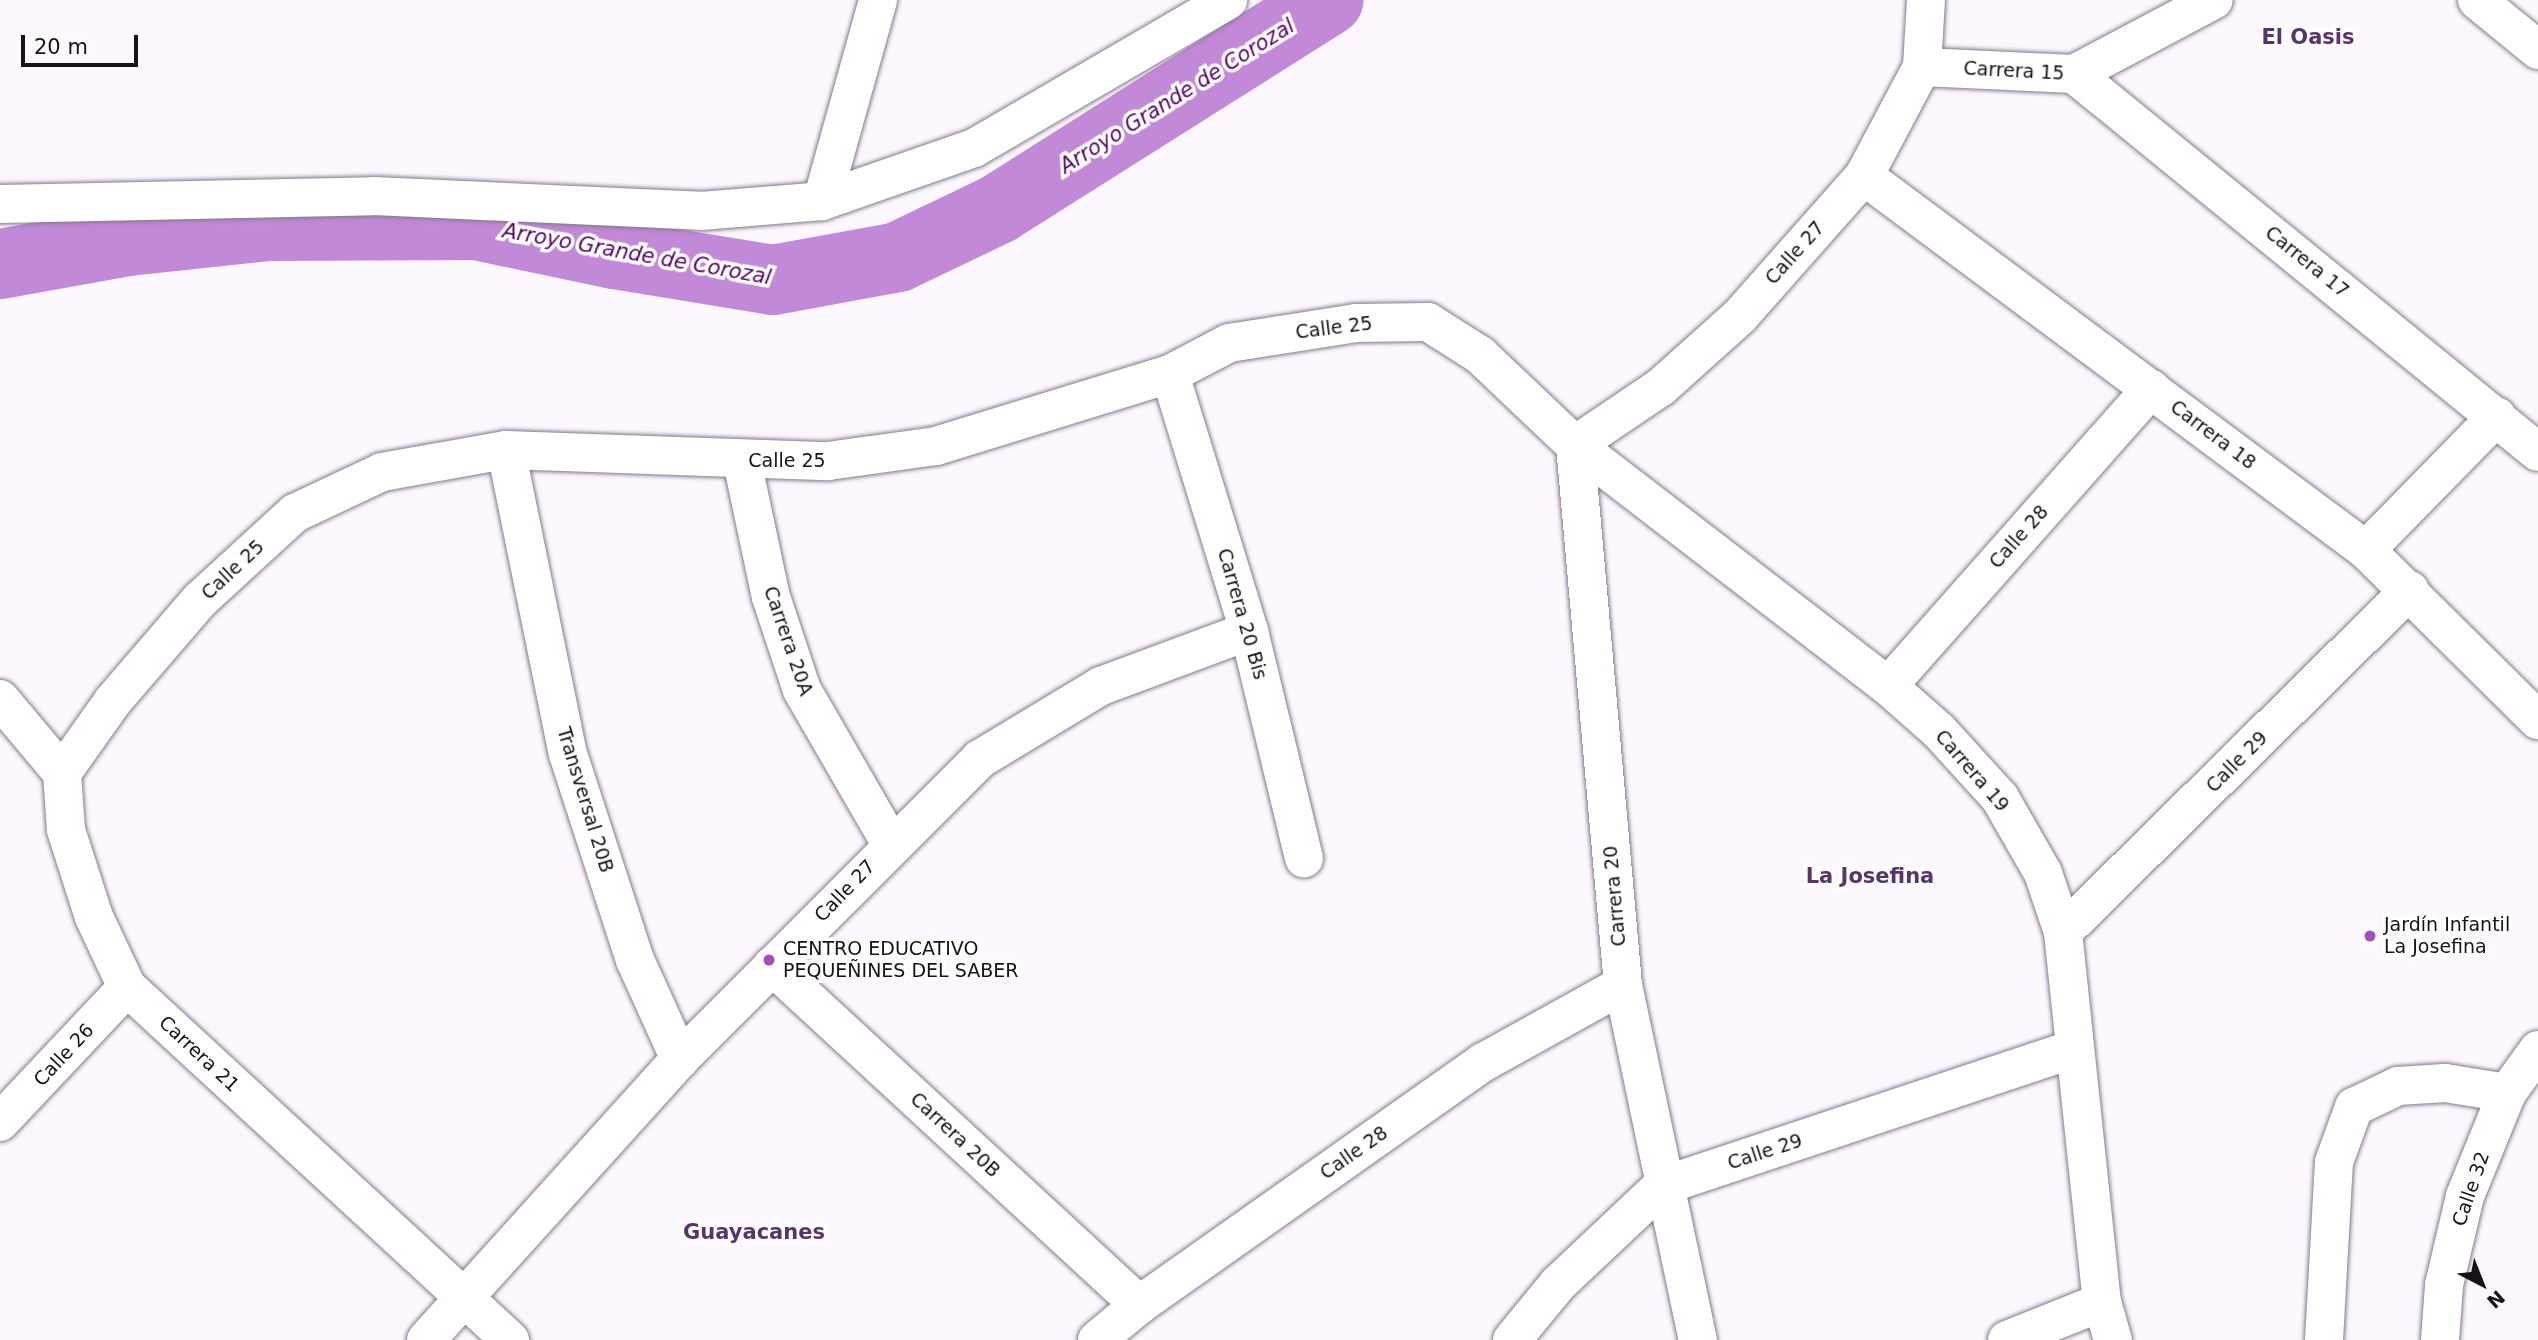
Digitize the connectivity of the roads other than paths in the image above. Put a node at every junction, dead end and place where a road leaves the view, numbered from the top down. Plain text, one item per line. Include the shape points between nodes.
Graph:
1 (878, 0) edge
2 (1228, 0) edge
3 (1926, 0) edge
4 (2214, 0) edge
5 (2477, 0) edge
6 (2538, 50) edge
7 (1922, 67) junction
8 (2074, 74) junction
9 (1864, 176) junction
10 (822, 201) junction
11 (0, 204) edge
12 (1170, 374) junction
13 (2151, 389) junction
14 (2497, 415) junction
15 (1574, 445) junction
16 (506, 450) junction
17 (2538, 452) edge
18 (743, 461) junction
19 (2366, 550) junction
20 (2410, 590) junction
21 (1249, 631) junction
22 (1888, 686) junction
23 (0, 699) edge
24 (2538, 720) edge
25 (62, 773) junction
26 (891, 844) junction
27 (1304, 858) dead end
28 (2063, 932) junction
29 (772, 966) junction
30 (1623, 985) junction
31 (127, 987) junction
32 (2073, 1049) junction
33 (2538, 1050) edge
34 (680, 1059) junction
35 (2507, 1093) junction
36 (0, 1122) edge
37 (1662, 1186) junction
38 (463, 1299) junction
39 (2102, 1302) junction
40 (1139, 1305) junction
41 (426, 1340) edge
42 (509, 1340) edge
43 (1097, 1340) edge
44 (1512, 1340) edge
45 (1698, 1340) edge
46 (2007, 1340) edge
47 (2113, 1340) edge
48 (2324, 1340) edge
49 (2440, 1340) edge

1 - 10 street
2 - 10 street via 974,148
3 - 7 street, Calle 27
4 - 8 street, Carrera 15
5 - 6 street
7 - 8 street, Carrera 15
7 - 9 street, Calle 27
8 - 14 street, Carrera 17
9 - 13 street, Carrera 18
9 - 15 street, Calle 27 via 1740,316 1661,387
10 - 11 street via 701,211 374,196
12 - 15 street, Calle 25 via 1229,343 1356,323 1428,322 1480,355
12 - 18 street, Calle 25 via 936,446 828,461
12 - 21 street, Carrera 20 Bis
13 - 19 street, Carrera 18
13 - 22 street, Calle 28
14 - 17 street, Carrera 17
14 - 19 street
15 - 22 street, Carrera 19
15 - 30 street, Carrera 20
16 - 18 street, Calle 25 via 626,452
16 - 25 street, Calle 25 via 382,472 295,513 200,600 113,701
16 - 34 street, Transversal 20B via 568,754 635,960
18 - 26 street, Carrera 20A via 771,597 802,690
19 - 20 street, Carrera 18
20 - 24 street, Carrera 18
20 - 28 street, Calle 29
21 - 26 street, Calle 27 via 1101,685 980,759
21 - 27 street, Carrera 20 Bis
22 - 28 street, Carrera 19 via 1939,731 2000,798 2043,873
23 - 25 street
25 - 31 street, Carrera 21 via 66,830 94,917
26 - 29 street, Calle 27
28 - 32 street, Carrera 19
29 - 34 street, Calle 27
29 - 40 street, Carrera 20B
30 - 37 street, Carrera 20
30 - 40 street, Calle 28 via 1484,1062
31 - 36 street, Calle 26
31 - 38 street, Carrera 21
32 - 37 street, Calle 29
32 - 39 street, Carrera 19
33 - 35 street, Calle 32
34 - 38 street, Calle 27
35 - 48 street via 2445,1083 2398,1086 2354,1107 2334,1162
35 - 49 street, Calle 32 via 2465,1196 2444,1285
37 - 44 street, Calle 29 via 1558,1284
37 - 45 street, Carrera 20
38 - 41 street, Calle 27
38 - 42 street, Carrera 21
39 - 46 street
39 - 47 street, Carrera 19
40 - 43 street, Calle 28

